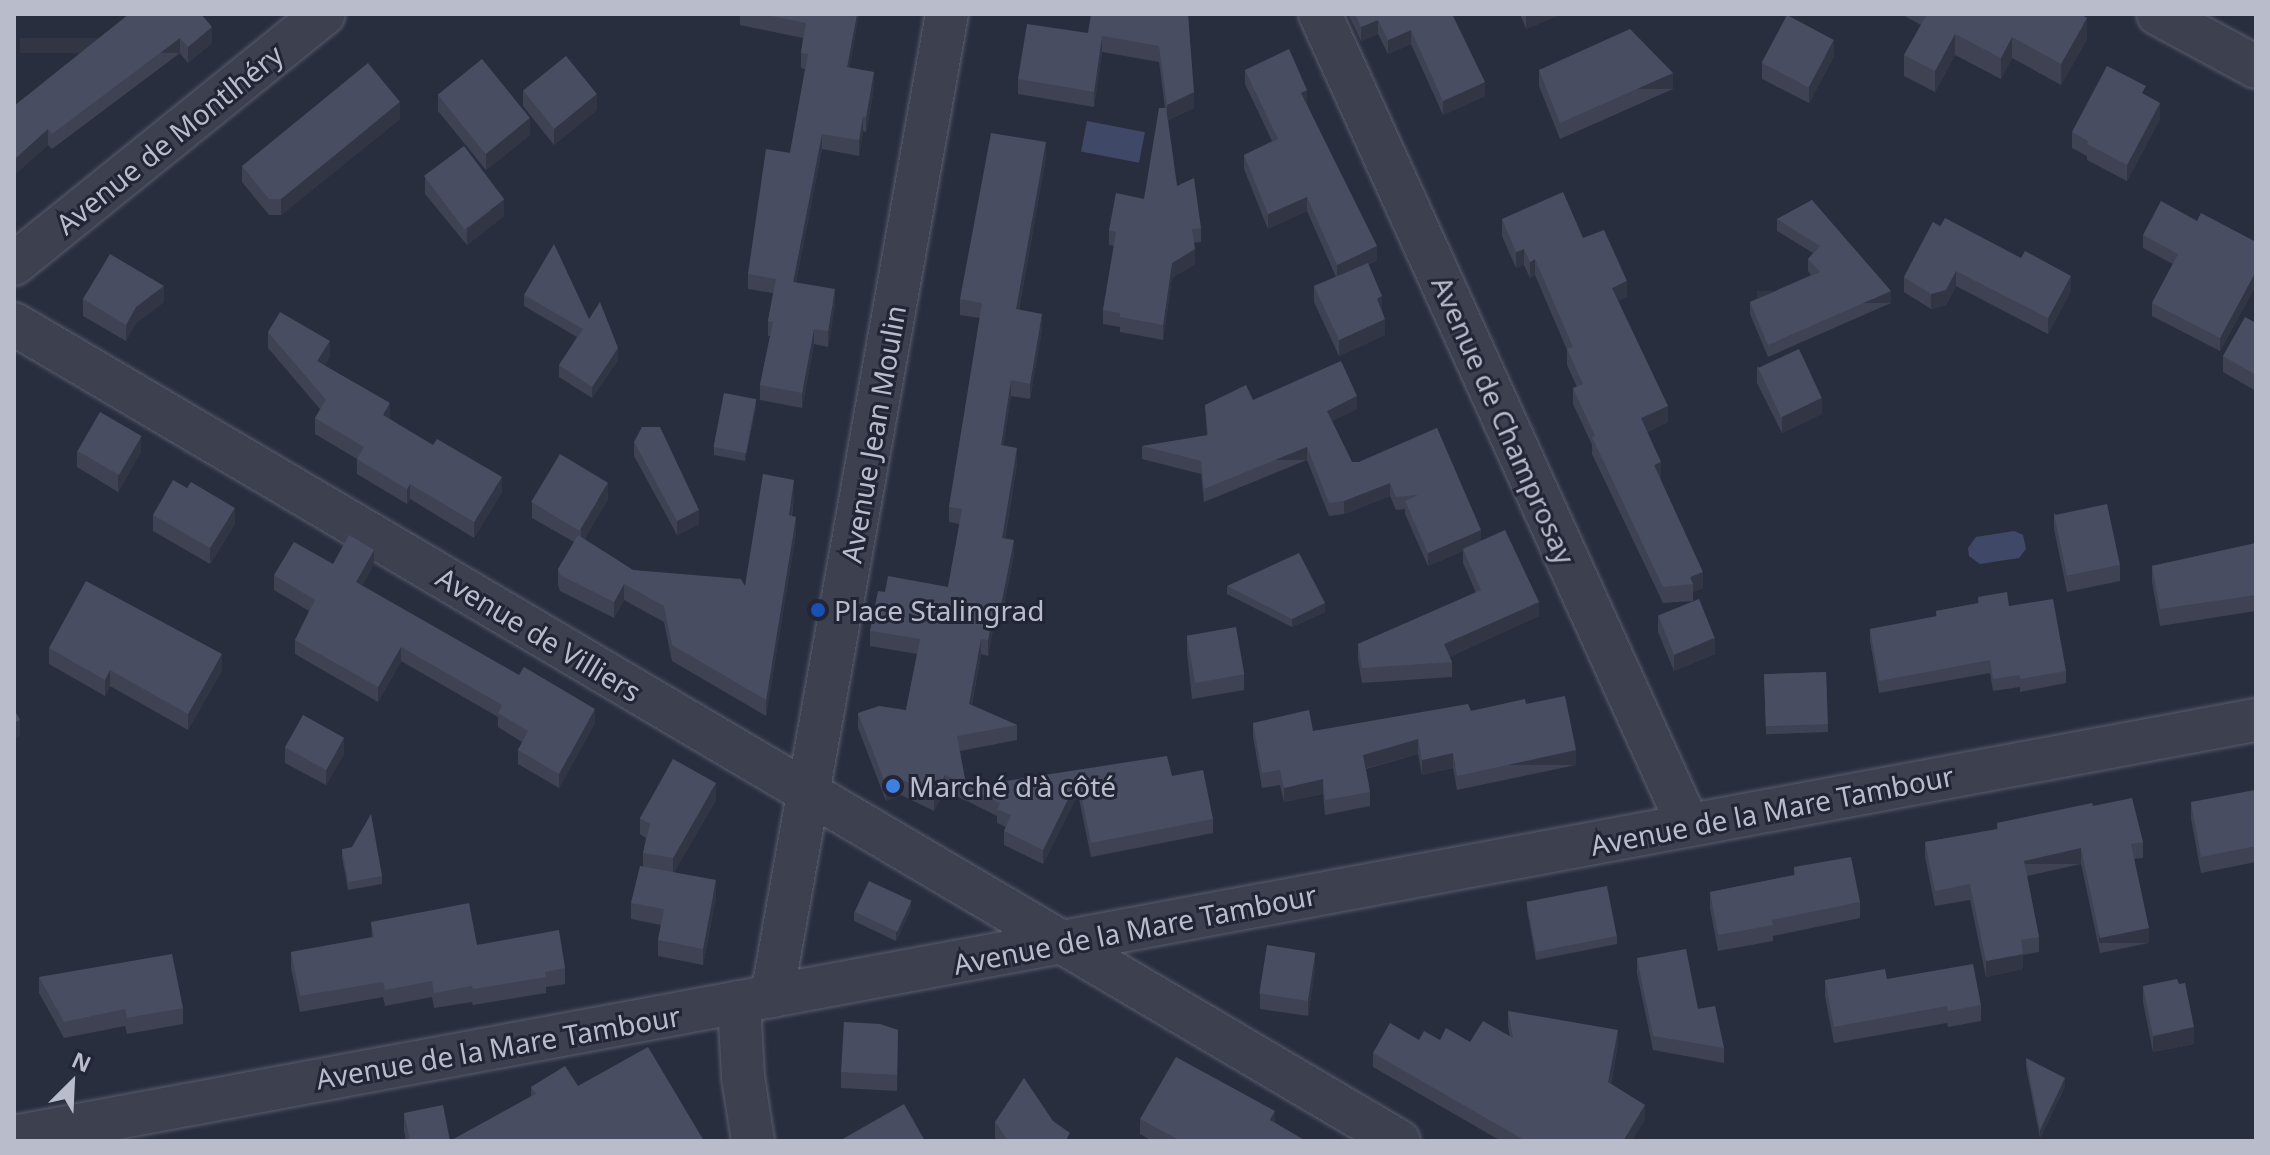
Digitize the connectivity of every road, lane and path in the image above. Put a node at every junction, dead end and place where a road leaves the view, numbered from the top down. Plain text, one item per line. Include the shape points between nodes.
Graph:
1 (324, 14) edge
2 (947, 14) edge
3 (1320, 14) edge
4 (2158, 14) edge
5 (2256, 67) edge
6 (14, 264) edge
7 (14, 324) edge
8 (2256, 720) edge
9 (810, 794) junction
10 (1688, 825) junction
11 (1064, 943) junction
12 (756, 999) junction
13 (14, 1137) edge
14 (753, 1141) edge
15 (1399, 1141) edge

1 - 6 street, Avenue de Montlhéry
2 - 9 street, Avenue Jean Moulin
3 - 10 street, Avenue de Champrosay
4 - 5 street
7 - 9 street, Avenue de Villiers
8 - 10 street, Avenue de la Mare Tambour
9 - 11 street, Avenue de Villiers
9 - 12 street, Avenue Jean Moulin
10 - 11 street, Avenue de la Mare Tambour
11 - 12 street, Avenue de la Mare Tambour
11 - 15 street, Avenue de Villiers
12 - 13 street, Avenue de la Mare Tambour
12 - 14 street, Avenue Jean Moulin via 743,1077

